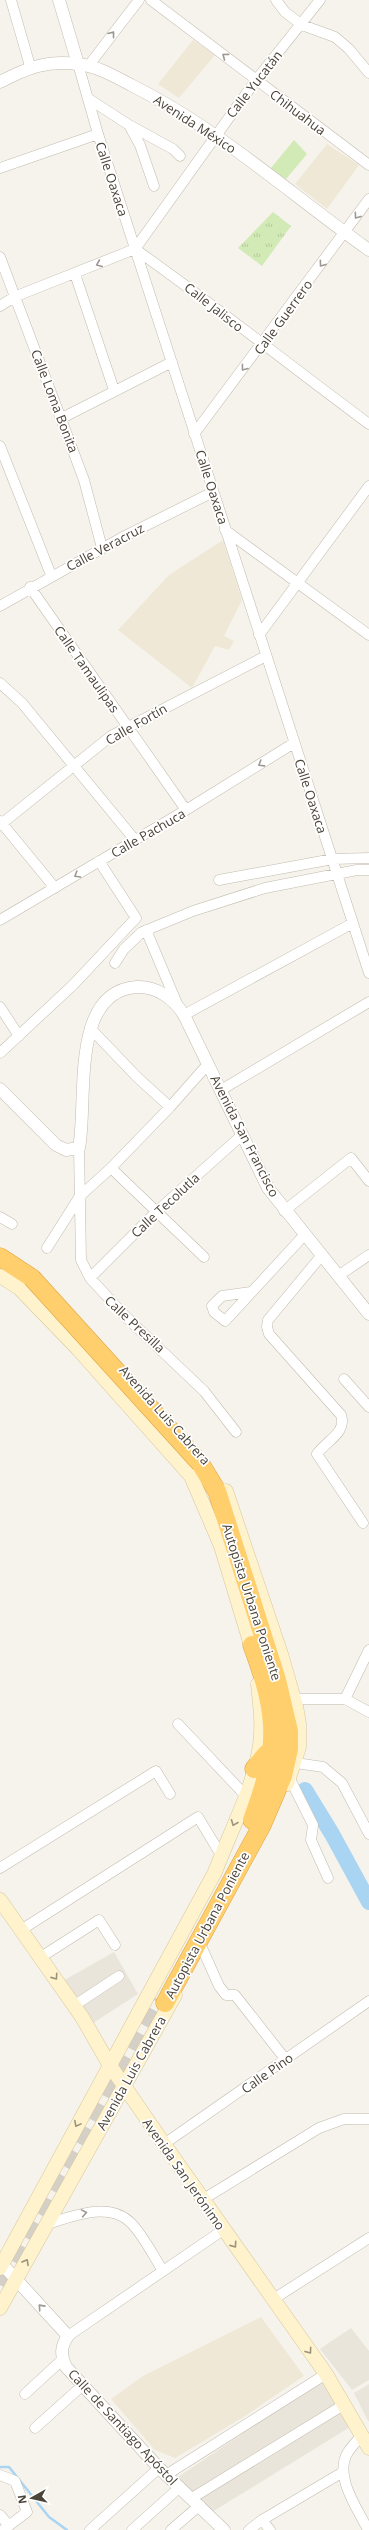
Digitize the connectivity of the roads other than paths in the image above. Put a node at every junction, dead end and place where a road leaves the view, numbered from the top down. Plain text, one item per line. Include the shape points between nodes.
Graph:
1 (11, 0) edge
2 (59, 0) edge
3 (139, 0) edge
4 (151, 0) edge
5 (276, 0) edge
6 (320, 0) edge
7 (302, 25) junction
8 (83, 64) junction
9 (30, 66) junction
10 (369, 73) edge
11 (256, 80) junction
12 (0, 82) edge
13 (89, 99) junction
14 (129, 125) junction
15 (98, 134) junction
16 (216, 135) junction
17 (180, 156) dead end
18 (369, 165) edge
19 (0, 168) edge
20 (154, 186) dead end
21 (369, 199) edge
22 (345, 233) junction
23 (135, 249) junction
24 (369, 250) edge
25 (0, 257) edge
26 (75, 274) junction
27 (14, 296) junction
28 (0, 306) edge
29 (262, 345) junction
30 (172, 362) junction
31 (114, 390) junction
32 (62, 418) junction
33 (369, 424) edge
34 (194, 434) junction
35 (0, 446) edge
36 (369, 486) edge
37 (213, 492) junction
38 (225, 530) junction
39 (102, 548) junction
40 (51, 575) junction
41 (299, 582) junction
42 (30, 587) junction
43 (0, 606) edge
44 (259, 635) junction
45 (369, 635) edge
46 (266, 656) junction
47 (0, 683) edge
48 (127, 726) junction
49 (294, 743) junction
50 (75, 765) junction
51 (186, 810) junction
52 (1, 823) edge
53 (135, 840) junction
54 (369, 858) edge
55 (333, 859) junction
56 (99, 861) junction
57 (369, 870) edge
58 (338, 873) junction
59 (219, 880) dead end
60 (55, 888) junction
61 (0, 920) edge
62 (353, 923) junction
63 (146, 930) junction
64 (116, 963) dead end
65 (369, 973) edge
66 (369, 1002) edge
67 (0, 1007) edge
68 (181, 1011) junction
69 (90, 1028) junction
70 (19, 1036) junction
71 (0, 1053) edge
72 (208, 1064) junction
73 (0, 1090) edge
74 (220, 1090) junction
75 (170, 1107) junction
76 (242, 1135) junction
77 (79, 1148) junction
78 (111, 1168) junction
79 (369, 1181) edge
80 (80, 1196) junction
81 (284, 1211) junction
82 (156, 1212) junction
83 (0, 1217) edge
84 (12, 1224) dead end
85 (305, 1234) junction
86 (47, 1248) dead end
87 (0, 1253) edge
88 (322, 1255) junction
89 (369, 1255) edge
90 (0, 1257) edge
91 (204, 1257) dead end
92 (0, 1270) edge
93 (0, 1276) edge
94 (338, 1276) junction
95 (90, 1278) junction
96 (251, 1292) dead end
97 (58, 1297) junction
98 (367, 1308) edge
99 (44, 1314) junction
100 (344, 1379) dead end
101 (369, 1407) edge
102 (236, 1432) dead end
103 (196, 1467) junction
104 (219, 1511) junction
105 (363, 1523) dead end
106 (237, 1531) junction
107 (221, 1546) junction
108 (271, 1623) joint
109 (252, 1645) junction
110 (369, 1650) edge
111 (256, 1670) junction
112 (294, 1699) junction
113 (345, 1699) junction
114 (369, 1712) edge
115 (178, 1724) dead end
116 (299, 1724) junction
117 (266, 1754) junction
118 (296, 1763) junction
119 (254, 1769) junction
120 (287, 1778) junction
121 (170, 1794) dead end
122 (253, 1795) junction
123 (251, 1822) junction
124 (369, 1834) edge
125 (221, 1855) junction
126 (0, 1868) edge
127 (328, 1878) dead end
128 (0, 1900) edge
129 (22, 1930) junction
130 (115, 1945) dead end
131 (202, 1948) junction
132 (41, 1957) junction
133 (119, 1976) dead end
134 (369, 2000) edge
135 (74, 2006) junction
136 (132, 2024) junction
137 (153, 2035) junction
138 (286, 2060) junction
139 (110, 2064) junction
140 (124, 2086) junction
141 (96, 2090) junction
142 (114, 2104) junction
143 (369, 2119) edge
144 (164, 2144) junction
145 (202, 2200) junction
146 (46, 2224) junction
147 (223, 2230) junction
148 (369, 2238) edge
149 (1, 2265) edge
150 (163, 2271) junction
151 (16, 2280) junction
152 (272, 2300) junction
153 (0, 2308) edge
154 (68, 2336) junction
155 (63, 2359) junction
156 (326, 2374) junction
157 (83, 2385) junction
158 (25, 2394) dead end
159 (345, 2404) junction
160 (36, 2428) dead end
161 (362, 2435) junction
162 (369, 2448) edge
163 (163, 2472) junction
164 (343, 2472) junction
165 (0, 2475) edge
166 (180, 2487) junction
167 (196, 2502) junction
168 (0, 2516) edge
169 (262, 2520) junction
170 (6, 2528) edge
171 (90, 2530) edge
172 (132, 2530) edge
173 (171, 2530) edge
174 (224, 2530) edge
175 (249, 2530) edge
176 (270, 2530) edge
177 (368, 2530) edge

1 - 9 street
2 - 8 street, Calle Oaxaca
8 -> 3 street
11 -> 4 street, Chihuahua
5 - 7 street via 285,12
6 - 7 street, Calle Yucatán
7 - 10 street via 335,37
7 - 11 street, Calle Yucatán
8 - 9 street, Avenida México via 56,62
8 - 13 street, Calle Oaxaca
8 - 16 street, Avenida México via 164,101
9 - 12 street, Avenida México
11 - 16 street, Calle Yucatán
11 - 18 street, Chihuahua
13 - 14 street
13 - 15 street, Calle Oaxaca
14 - 17 street via 173,149
14 - 20 street via 140,145
15 - 19 street
15 - 23 street, Calle Oaxaca
16 - 22 street, Avenida México
16 - 23 street, Calle Yucatán
21 -> 22 street, Calle Guerrero
22 - 24 street, Avenida México
22 -> 29 street, Calle Guerrero
23 -> 26 street
23 - 29 street, Calle Jalisco via 199,294
23 - 30 street, Calle Oaxaca
25 - 27 street, Calle Loma Bonita
26 - 27 street
26 - 31 street
27 - 28 street
27 - 32 street, Calle Loma Bonita
29 - 33 street, Calle Jalisco
29 -> 34 street, Calle Guerrero
30 - 31 street
30 - 34 street, Calle Oaxaca
31 - 32 street
32 - 39 street, Calle Loma Bonita via 84,480
34 - 37 street, Calle Oaxaca
35 - 40 street
36 - 41 street
37 - 38 street, Calle Oaxaca
37 - 39 street, Calle Veracruz
38 - 41 street
38 - 44 street, Calle Oaxaca
39 - 40 street, Calle Veracruz
40 - 42 street, Calle Veracruz
41 - 44 street
41 - 45 street
42 - 43 street, Calle Veracruz
42 - 48 street, Calle Tamaulipas
44 - 46 street, Calle Oaxaca
46 - 48 street, Calle Fortín
46 - 49 street, Calle Oaxaca
47 - 50 street via 22,703
48 - 50 street, Calle Fortín
48 - 51 street, Calle Tamaulipas
49 -> 51 street, Calle Pachuca
49 - 55 street, Calle Oaxaca
50 - 52 street, Calle Fortín
50 - 53 street
51 - 53 street, Calle Pachuca
52 - 60 street
53 - 56 street, Calle Pachuca
54 - 55 street
55 - 58 street, Calle Oaxaca
55 - 59 street
56 -> 60 street, Calle Pachuca
56 - 70 street via 136,918 73,985
57 - 58 street
58 - 62 street, Calle Oaxaca
58 - 63 street via 230,898
60 - 61 street, Calle Pachuca
62 - 65 street, Calle Oaxaca
62 - 68 street
63 - 64 street via 124,949
63 - 68 street, Avenida San Francisco
66 - 74 street
67 - 70 street
68 - 69 street, Avenida San Francisco via 163,993 146,987 128,988 103,1002
68 - 72 street, Avenida San Francisco
69 - 75 street
69 - 77 street, Avenida San Francisco
70 - 71 street
72 - 74 street, Avenida San Francisco
72 - 75 street
73 - 77 street via 56,1145 66,1150
74 - 76 street, Avenida San Francisco
75 - 78 street
76 - 81 street, Avenida San Francisco via 268,1188
76 - 82 street, Calle Tecolutla
77 - 80 street, Calle Presilla
78 - 80 street
78 - 82 street
79 - 81 street via 351,1158
80 - 86 street
80 - 95 street, Calle Presilla via 81,1260
81 - 85 street, Avenida San Francisco
82 - 91 street
82 - 95 street, Calle Tecolutla
83 - 84 street
85 - 88 street, Avenida San Francisco
85 - 96 street
87 - 97 main road, Avenida Luis Cabrera via 31,1271
88 - 94 street, Avenida San Francisco
88 - 105 street via 268,1320 266,1327 269,1334 341,1415 344,1423 341,1430 317,1454
89 - 94 street
90 - 103 highway, Autopista Urbana Poniente, bridge via 32,1278
92 - 103 highway, Autopista Urbana Poniente via 24,1286 42,1303
93 - 99 main road, Avenida Luis Cabrera via 19,1288
94 - 98 street, Avenida San Francisco
95 - 102 street, Calle Presilla via 125,1316 204,1390
97 - 99 main road via 53,1307
97 - 106 main road, Avenida Luis Cabrera via 203,1455 224,1486
99 - 107 main road, Avenida Luis Cabrera via 185,1466 197,1485
100 - 101 street
103 - 104 highway, Autopista Urbana Poniente
104 - 106 highway
104 - 107 highway
104 - 120 highway, Autopista Urbana Poniente via 283,1701 289,1743
104 - 123 highway, Autopista Urbana Poniente via 270,1682 280,1736 276,1772
106 - 108 highway via 261,1607
107 - 109 main road, Avenida Luis Cabrera
108 - 112 main road, Avenida Luis Cabrera
109 - 111 main road, Avenida Luis Cabrera
109 - 122 highway via 266,1684 274,1733 269,1768
110 - 113 street
111 - 117 highway via 262,1688
111 - 119 main road, Avenida Luis Cabrera via 262,1724
112 - 113 street
112 - 116 main road, Avenida Luis Cabrera
113 - 114 street
115 - 122 street
116 - 118 main road, Avenida Luis Cabrera
116 - 120 highway
117 - 119 highway
117 - 122 highway
118 - 120 main road, Avenida Luis Cabrera
118 - 124 street via 323,1767 342,1783
119 - 122 main road, Avenida Luis Cabrera
120 - 123 highway, Autopista Urbana Poniente via 160,2001
120 - 127 street via 313,1825 311,1840
120 - 131 main road, Avenida Luis Cabrera via 248,1865
121 - 126 street via 156,1771
122 - 123 highway
122 -> 125 main road, Avenida Luis Cabrera
125 - 129 street via 198,1817
125 - 136 main road, Avenida Luis Cabrera via 215,1872
128 - 129 main road, Avenida San Jerónimo
129 - 132 main road, Avenida San Jerónimo
130 - 132 street via 99,1920
131 - 137 main road, Avenida Luis Cabrera
131 - 138 street via 219,1986 226,1995 236,1995
132 -> 135 main road, Avenida San Jerónimo
133 - 135 street
134 - 138 street, Calle Pino
135 - 139 main road, Avenida San Jerónimo
136 - 137 main road via 141,2032
136 - 139 main road, Avenida Luis Cabrera
137 - 140 main road, Avenida Luis Cabrera
138 - 144 street, Calle Pino
139 - 140 main road, Avenida San Jerónimo
139 - 141 main road, Avenida Luis Cabrera
140 - 142 main road, Avenida Luis Cabrera
140 - 144 main road, Avenida San Jerónimo
141 - 142 main road via 107,2094
141 -> 149 main road, Avenida Luis Cabrera
142 - 146 main road, Avenida Luis Cabrera
143 - 145 street via 344,2119 319,2128
144 - 145 main road, Avenida San Jerónimo
145 - 147 main road, Avenida San Jerónimo
146 -> 150 street via 85,2212 111,2212 130,2221
151 -> 146 main road, Avenida Luis Cabrera
147 - 150 street
147 -> 152 main road, Avenida San Jerónimo
148 - 152 street
149 - 151 street
150 - 154 street
151 - 153 main road, Avenida Luis Cabrera
154 -> 151 street
152 -> 156 main road, Avenida San Jerónimo
154 - 155 street, Calle de Santiago Apóstol via 63,2342
155 - 157 street, Calle de Santiago Apóstol via 66,2367
155 - 158 street
156 - 159 main road, Avenida San Jerónimo
156 - 163 street
157 - 160 street
157 - 163 street, Calle de Santiago Apóstol
159 - 161 main road, Avenida San Jerónimo
159 - 167 street
161 - 162 main road, Avenida San Jerónimo
161 - 164 street via 347,2453
163 - 166 street, Calle de Santiago Apóstol
163 - 171 street
164 - 169 street
164 - 177 street
165 - 170 street via 15,2481 27,2512
166 - 167 street, Calle de Santiago Apóstol
166 - 172 street
167 - 173 street
167 - 174 street, Calle de Santiago Apóstol
168 - 170 street
169 - 175 street
169 - 176 street

